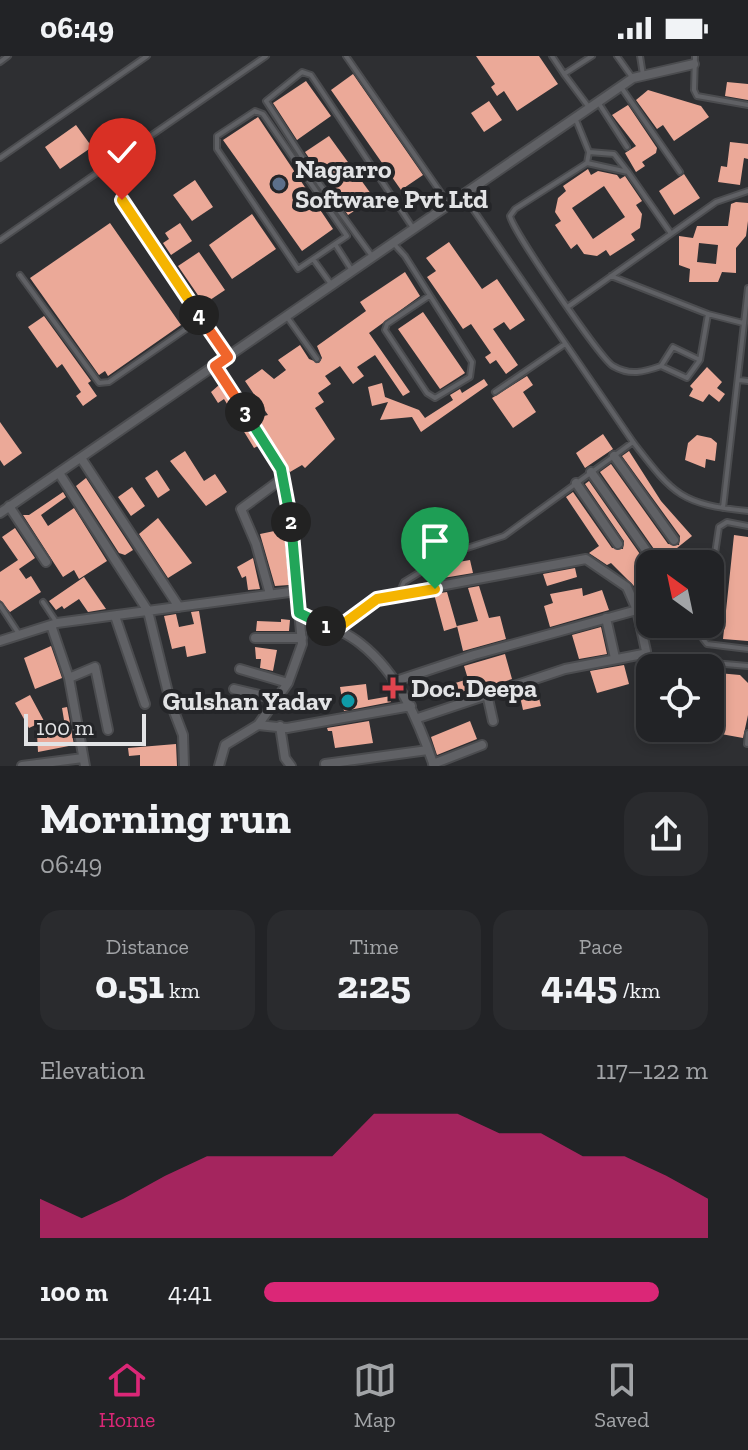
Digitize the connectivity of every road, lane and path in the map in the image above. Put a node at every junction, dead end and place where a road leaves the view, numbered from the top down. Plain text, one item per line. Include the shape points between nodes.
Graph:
1 (8, 56) edge
2 (147, 56) edge
3 (266, 56) edge
4 (346, 56) edge
5 (552, 56) edge
6 (592, 56) edge
7 (617, 56) edge
8 (640, 56) edge
9 (695, 60) edge
10 (0, 62) edge
11 (564, 74) junction
12 (638, 77) junction
13 (621, 87) junction
14 (598, 102) junction
15 (748, 105) edge
16 (590, 108) junction
17 (577, 117) junction
18 (627, 147) dead end
19 (589, 152) junction
20 (0, 158) edge
21 (587, 163) junction
22 (628, 172) junction
23 (680, 172) dead end
24 (748, 191) edge
25 (464, 196) junction
26 (122, 200) dead end
27 (450, 205) junction
28 (414, 230) junction
29 (670, 232) junction
30 (0, 240) edge
31 (335, 244) junction
32 (394, 244) junction
33 (373, 258) junction
34 (313, 259) junction
35 (353, 272) junction
36 (20, 275) dead end
37 (611, 276) junction
38 (333, 286) junction
39 (748, 288) edge
40 (429, 296) junction
41 (569, 306) junction
42 (708, 314) junction
43 (287, 317) junction
44 (202, 318) junction
45 (743, 323) junction
46 (565, 344) junction
47 (228, 357) junction
48 (317, 359) dead end
49 (700, 360) junction
50 (215, 366) junction
51 (661, 366) junction
52 (739, 380) junction
53 (748, 381) edge
54 (739, 391) junction
55 (495, 392) dead end
56 (748, 392) edge
57 (633, 442) junction
58 (614, 456) junction
59 (81, 458) junction
60 (591, 472) junction
61 (59, 473) junction
62 (283, 478) junction
63 (576, 483) junction
64 (9, 506) junction
65 (723, 508) junction
66 (748, 511) edge
67 (0, 513) edge
68 (748, 526) edge
69 (674, 540) dead end
70 (618, 544) dead end
71 (442, 548) dead end
72 (464, 549) dead end
73 (646, 550) edge
74 (716, 550) edge
75 (46, 562) dead end
76 (297, 591) junction
77 (270, 594) junction
78 (399, 594) junction
79 (43, 602) dead end
80 (0, 605) edge
81 (179, 607) junction
82 (636, 608) edge
83 (636, 610) edge
84 (148, 611) junction
85 (299, 613) junction
86 (115, 616) junction
87 (606, 618) junction
88 (54, 624) junction
89 (335, 630) junction
90 (20, 636) junction
91 (255, 638) dead end
92 (302, 638) junction
93 (643, 638) edge
94 (703, 638) edge
95 (0, 641) edge
96 (748, 649) edge
97 (615, 658) junction
98 (724, 664) edge
99 (748, 666) edge
100 (240, 669) dead end
101 (69, 678) junction
102 (393, 682) junction
103 (288, 683) junction
104 (234, 689) dead end
105 (487, 694) junction
106 (276, 699) junction
107 (145, 704) dead end
108 (411, 706) junction
109 (418, 718) junction
110 (493, 721) dead end
111 (258, 725) junction
112 (280, 726) junction
113 (108, 730) dead end
114 (748, 733) edge
115 (747, 744) edge
116 (482, 745) dead end
117 (428, 750) junction
118 (84, 762) edge
119 (325, 764) edge
120 (434, 765) edge
121 (22, 766) edge
122 (184, 766) edge
123 (219, 766) edge
124 (291, 766) edge

1 - 10 lane
2 - 20 lane
3 - 30 lane
4 - 27 lane
5 - 11 lane
6 - 11 lane
7 - 12 lane
8 - 12 lane
9 - 12 street
9 - 15 lane via 697,96
11 - 16 lane
12 - 13 street
13 - 14 street
13 - 23 lane
14 - 16 street
14 - 18 lane
16 - 17 street
17 - 19 lane
17 - 25 street
19 - 21 lane
19 - 22 lane via 614,154
21 - 22 lane
21 - 41 lane via 510,216
22 - 29 lane
24 - 29 lane via 716,202
25 - 27 street
25 - 46 lane
26 - 44 lane
27 - 28 street
28 - 32 street
28 - 33 lane via 311,75 302,72 266,101
29 - 37 lane
31 - 34 lane
31 - 34 lane via 347,236 263,114 255,111 217,136 217,149 298,269
31 - 35 lane
32 - 33 street
32 - 40 lane
33 - 35 street
34 - 38 lane
35 - 38 street
36 - 44 lane via 99,383 109,382
37 - 41 lane
37 - 42 lane
38 - 43 street
39 - 45 lane
40 - 40 lane via 474,367 470,377 435,398 385,330
41 - 51 lane via 612,365 641,373
42 - 45 lane
42 - 49 lane
43 - 47 street
43 - 48 lane
44 - 47 lane
45 - 52 lane
46 - 55 lane
46 - 57 lane
47 - 50 street
49 - 51 lane via 687,378
49 - 51 lane via 673,347
50 - 59 street
50 - 62 street
52 - 53 lane
52 - 54 lane
54 - 56 lane
54 - 65 lane
57 - 58 lane
57 - 65 lane via 680,497
58 - 60 lane
58 - 69 street
59 - 61 street
59 - 81 street
60 - 63 lane
60 - 73 street
61 - 64 street
61 - 84 street
62 - 76 street
62 - 77 street via 241,509
63 - 70 street
63 - 72 lane via 504,536
64 - 67 street
64 - 75 street
65 - 66 lane
68 - 74 lane via 727,522 719,527
71 - 78 lane via 440,560 404,582
76 - 77 street
76 - 85 street
77 - 81 street
78 - 82 street via 589,559 621,581
78 - 89 street via 367,605
79 - 88 lane
80 - 90 lane
81 - 84 street
83 - 87 street
84 - 86 street
84 - 122 street via 183,735
85 - 89 street
85 - 92 street
86 - 88 street
86 - 107 street
87 - 97 street
87 - 102 street
88 - 90 street
88 - 101 street
89 - 102 street via 361,644
90 - 95 street
91 - 92 street
92 - 103 street
93 - 97 street via 646,651
94 - 96 lane via 707,644
97 - 105 street
98 - 99 lane
100 - 103 street
101 - 113 street via 95,667
101 - 118 street
102 - 108 street
103 - 106 street
104 - 106 street
105 - 109 street
105 - 110 street
106 - 111 street
108 - 109 street
108 - 112 street
109 - 117 street
111 - 112 street
111 - 123 street via 225,745
112 - 124 street
114 - 115 lane
116 - 120 street
117 - 119 street
117 - 120 street
118 - 121 street

